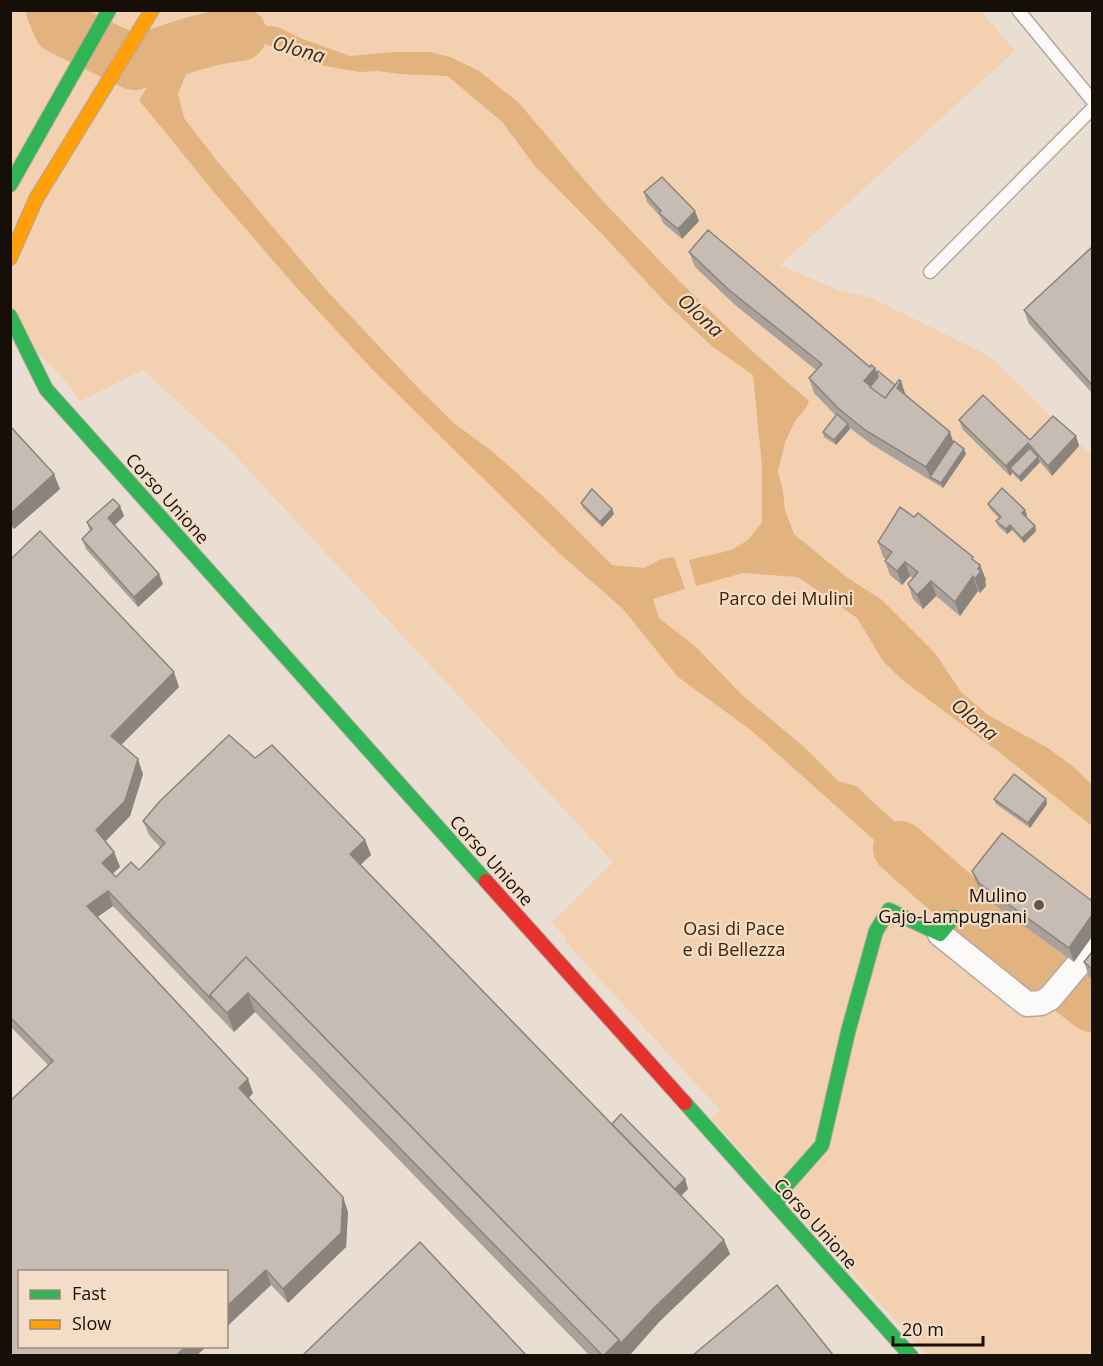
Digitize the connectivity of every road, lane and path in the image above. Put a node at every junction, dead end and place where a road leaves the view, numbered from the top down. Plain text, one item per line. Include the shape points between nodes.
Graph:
1 (109, 10) edge
2 (152, 10) edge
3 (1018, 10) edge
4 (1092, 100) edge
5 (1092, 109) edge
6 (11, 184) edge
7 (10, 258) edge
8 (930, 272) dead end
9 (10, 316) edge
10 (19, 372) dead end
11 (46, 389) junction
12 (947, 926) joint
13 (1092, 948) edge
14 (776, 1205) junction
15 (911, 1356) edge

1 - 6 street
2 - 7 street via 36,199
3 - 4 lane
5 - 8 lane
9 - 11 street, Corso Unione
10 - 11 street, Corso Unione
11 - 14 street, Corso Unione
12 - 13 street via 1027,1004 1050,998
12 - 14 street via 889,910 876,931 822,1145 784,1188
14 - 15 street, Corso Unione

